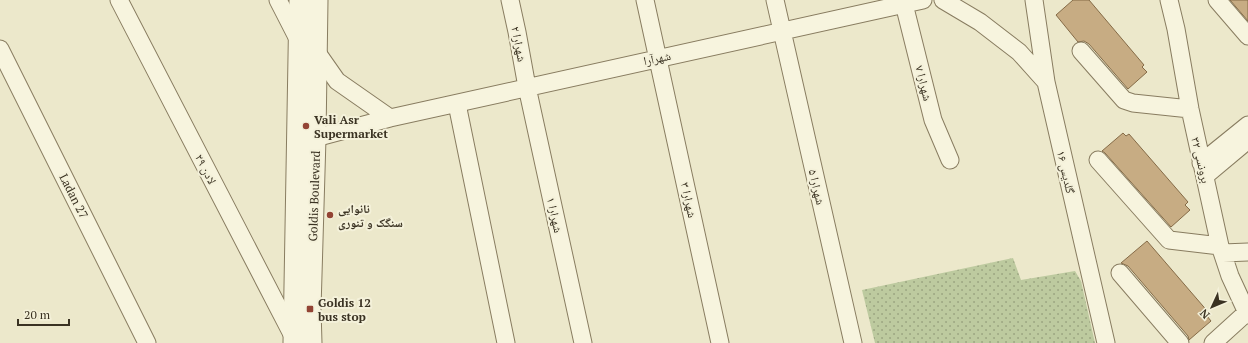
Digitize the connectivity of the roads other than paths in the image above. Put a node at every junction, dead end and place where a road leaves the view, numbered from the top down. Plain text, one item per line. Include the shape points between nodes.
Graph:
1 (119, 0) edge
2 (278, 0) edge
3 (300, 0) edge
4 (316, 0) edge
5 (510, 0) edge
6 (645, 0) edge
7 (775, 0) edge
8 (923, 0) edge
9 (944, 0) edge
10 (1034, 0) edge
11 (1169, 0) edge
12 (1181, 0) edge
13 (1217, 0) edge
14 (904, 2) edge
15 (1176, 29) junction
16 (782, 32) junction
17 (1248, 36) edge
18 (298, 39) junction
19 (0, 49) edge
20 (316, 51) junction
21 (1081, 51) dead end
22 (658, 58) junction
23 (1046, 82) junction
24 (527, 87) junction
25 (457, 104) junction
26 (1190, 109) junction
27 (390, 118) junction
28 (1248, 125) edge
29 (306, 138) junction
30 (1248, 140) edge
31 (950, 160) dead end
32 (1098, 160) dead end
33 (1203, 169) junction
34 (1222, 250) junction
35 (1248, 252) edge
36 (1120, 273) dead end
37 (1247, 314) edge
38 (300, 341) edge
39 (147, 343) edge
40 (506, 343) edge
41 (583, 343) edge
42 (720, 343) edge
43 (853, 343) edge
44 (1106, 343) edge
45 (1180, 343) edge
46 (1213, 343) edge

1 - 38 street, لادن ۲۹
2 - 18 street
3 - 18 street, Goldis Boulevard
4 - 20 street, Goldis Boulevard
5 - 24 street, شهرارا ۲
6 - 22 street, شهرارا ۳
7 - 16 street, شهرارا ۵
8 - 14 street, شهرآرا
9 - 23 street via 980,22 1019,52
10 - 23 street, گلدیس ۱۶
11 - 15 street, برونسی ۳۲
12 - 15 street
13 - 17 street
14 - 16 street, شهرآرا
14 - 31 street, شهرارا ۷ via 933,120
15 - 26 street, برونسی ۳۲
16 - 22 street, شهرآرا
16 - 43 street, شهرارا ۵
18 - 29 street, Goldis Boulevard
19 - 39 street, Ladan 27
20 - 27 street via 337,81
20 - 29 street, Goldis Boulevard
21 - 26 street via 1124,100
22 - 24 street, شهرآرا
22 - 42 street, شهرارا ۳
23 - 44 street, گلدیس ۱۶
24 - 25 street, شهرآرا
24 - 41 street, شهرارا ۱
25 - 27 street, شهرآرا
25 - 40 street
26 - 33 street, برونسی ۳۲
27 - 29 street, شهرآرا
28 - 33 street
29 - 38 street, Goldis Boulevard via 310,309
30 - 33 street
32 - 34 street via 1169,240
33 - 34 street, برونسی ۳۲
34 - 35 street
34 - 37 street, برونسی ۳۲ via 1230,276
36 - 45 street
37 - 46 street

